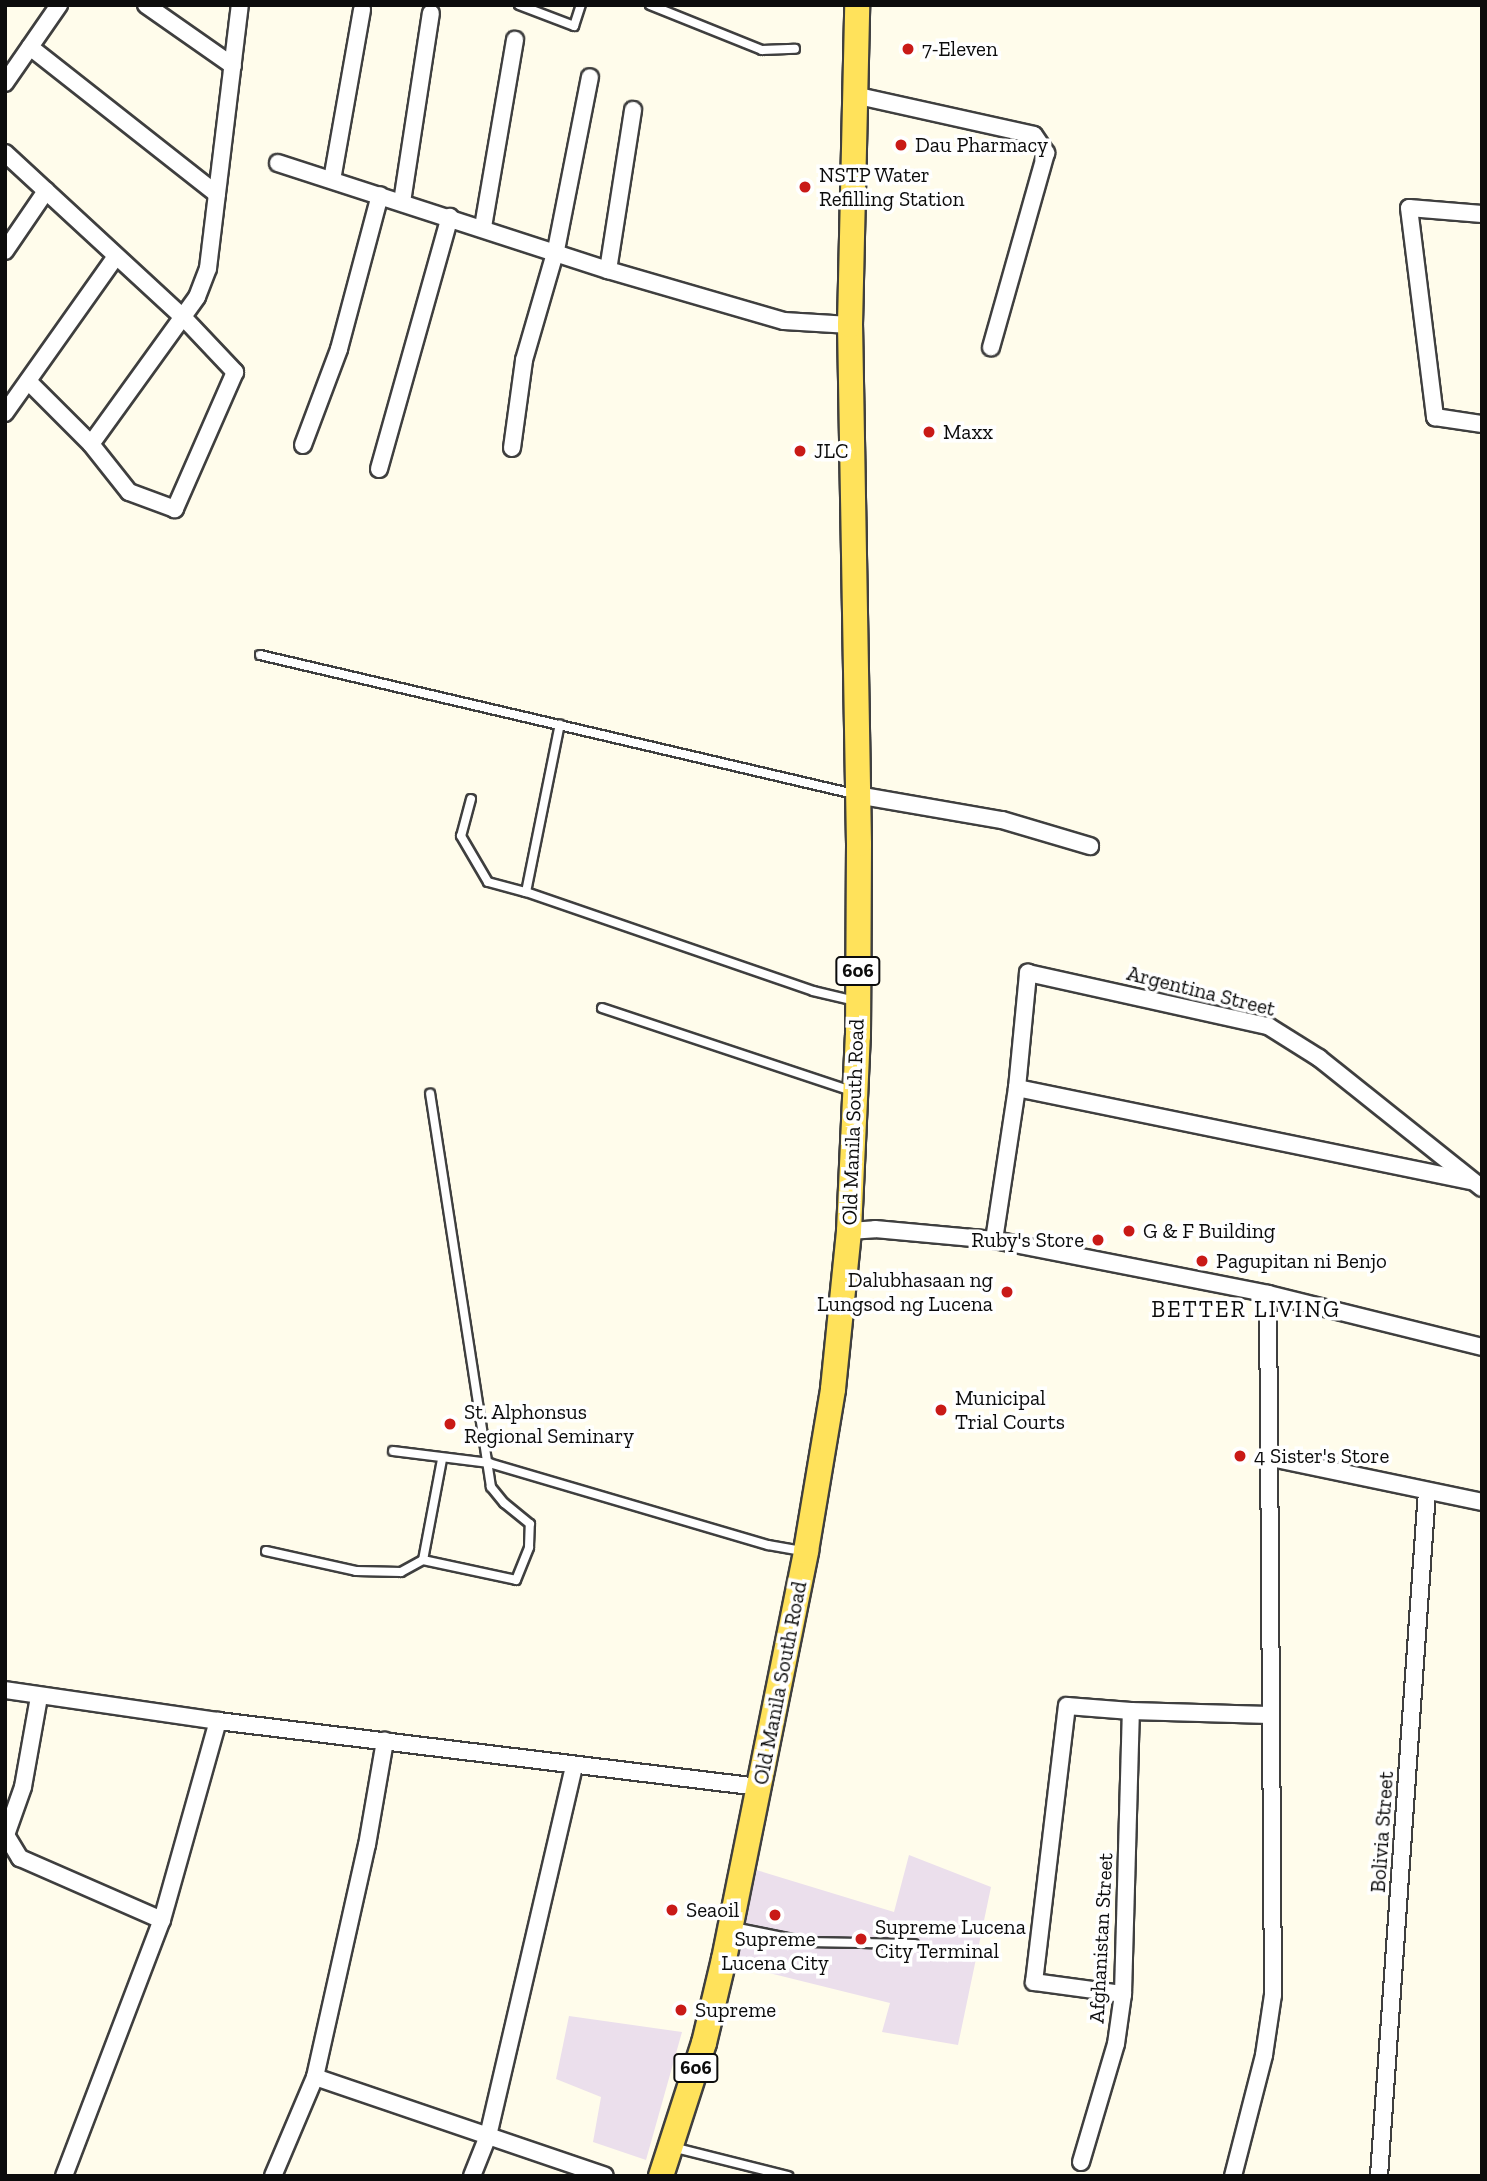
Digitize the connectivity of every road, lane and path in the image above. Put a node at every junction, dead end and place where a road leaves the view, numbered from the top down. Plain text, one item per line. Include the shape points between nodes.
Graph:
1 (59, 5) edge
2 (146, 5) edge
3 (240, 5) edge
4 (519, 5) edge
5 (581, 5) edge
6 (650, 5) edge
7 (857, 5) edge
8 (362, 10) dead end
9 (431, 13) dead end
10 (515, 40) dead end
11 (30, 47) junction
12 (796, 49) dead end
13 (233, 66) junction
14 (590, 77) dead end
15 (5, 83) edge
16 (854, 95) junction
17 (634, 110) dead end
18 (5, 153) edge
19 (278, 163) dead end
20 (332, 180) junction
21 (47, 191) junction
22 (217, 194) junction
23 (380, 195) junction
24 (402, 202) junction
25 (1482, 214) edge
26 (450, 217) junction
27 (483, 227) junction
28 (556, 250) junction
29 (5, 251) edge
30 (116, 256) junction
31 (608, 270) junction
32 (183, 317) junction
33 (850, 325) junction
34 (991, 347) dead end
35 (28, 381) junction
36 (5, 413) edge
37 (1482, 424) edge
38 (90, 444) junction
39 (303, 445) dead end
40 (512, 448) dead end
41 (379, 469) dead end
42 (261, 654) dead end
43 (560, 724) junction
44 (857, 795) junction
45 (471, 799) dead end
46 (1090, 846) dead end
47 (526, 892) junction
48 (858, 1002) junction
49 (602, 1008) dead end
50 (1017, 1088) junction
51 (856, 1092) junction
52 (430, 1094) dead end
53 (1478, 1185) edge
54 (849, 1231) junction
55 (994, 1240) junction
56 (1268, 1294) junction
57 (1482, 1347) edge
58 (393, 1451) dead end
59 (1267, 1457) junction
60 (442, 1460) junction
61 (489, 1463) junction
62 (1427, 1491) junction
63 (1482, 1502) edge
64 (266, 1551) dead end
65 (806, 1551) junction
66 (423, 1560) junction
67 (5, 1690) edge
68 (39, 1697) junction
69 (1131, 1711) junction
70 (1269, 1715) junction
71 (218, 1721) junction
72 (385, 1741) junction
73 (574, 1765) junction
74 (759, 1787) junction
75 (162, 1920) junction
76 (729, 1926) junction
77 (914, 1944) dead end
78 (1122, 1994) junction
79 (315, 2077) junction
80 (488, 2136) junction
81 (669, 2146) junction
82 (1081, 2162) dead end
83 (64, 2176) edge
84 (273, 2176) edge
85 (472, 2176) edge
86 (605, 2176) edge
87 (661, 2176) edge
88 (788, 2176) edge
89 (1233, 2176) edge
90 (1379, 2176) edge

1 - 11 street
2 - 13 street
3 - 13 street
4 - 5 lane via 574,26
6 - 12 lane via 762,50
7 - 16 main road, Old Manila South Road / 606
8 - 20 street
9 - 24 street
10 - 27 street
11 - 15 street
11 - 22 street
13 - 22 street
14 - 28 street
16 - 33 main road, Old Manila South Road / 606
16 - 34 street via 1034,135 1046,153
17 - 31 street
18 - 21 street
19 - 20 street
20 - 23 street
21 - 29 street
21 - 30 street
22 - 32 street via 208,268
23 - 24 street
23 - 39 street via 339,349
24 - 26 street
25 - 37 street via 1409,208 1435,417
26 - 27 street
26 - 41 street
27 - 28 street
28 - 31 street
28 - 40 street via 524,360
30 - 32 street
30 - 35 street
31 - 33 street via 784,321
32 - 38 street
32 - 38 street via 235,372 175,509 129,492
33 - 44 main road, Old Manila South Road / 606
35 - 36 street
35 - 38 street
42 - 43 lane
43 - 44 lane
43 - 47 lane
44 - 46 street via 1002,820
44 - 48 main road, Old Manila South Road / 606
45 - 47 lane via 461,836 488,882
47 - 48 lane via 813,991
48 - 51 main road, Old Manila South Road / 606
49 - 51 lane
50 - 53 street
50 - 53 street, Argentina Street via 1028,972 1268,1026 1319,1058
50 - 55 street
51 - 54 main road, Old Manila South Road / 606
52 - 61 lane
54 - 55 street via 875,1229
54 - 65 main road, Old Manila South Road / 606 via 833,1389
55 - 56 street
56 - 57 street
56 - 59 street
58 - 60 lane
59 - 62 street
59 - 70 street
60 - 61 lane
60 - 66 lane
61 - 65 lane via 768,1545
61 - 66 lane via 491,1486 530,1524 529,1547 516,1580
62 - 63 street
62 - 90 street, Bolivia Street
64 - 66 lane via 356,1571 401,1572
65 - 74 main road, Old Manila South Road / 606
67 - 68 street
68 - 71 street
68 - 75 street via 23,1787 6,1835 20,1858
69 - 70 street
69 - 78 street, Afghanistan Street
69 - 78 street via 1067,1706 1034,1982
70 - 89 street via 1272,1995 1264,2055
71 - 72 street
71 - 75 street
72 - 73 street
72 - 79 street via 367,1845
73 - 74 street
73 - 80 street
74 - 76 main road, Old Manila South Road / 606
75 - 83 street
76 - 77 lane via 808,1942
76 - 81 main road, Old Manila South Road / 606 via 704,2043
78 - 82 street, Afghanistan Street via 1116,2044
79 - 80 street
79 - 84 street
80 - 85 street
80 - 86 street
81 - 87 main road, Old Manila South Road / 606
81 - 88 lane

